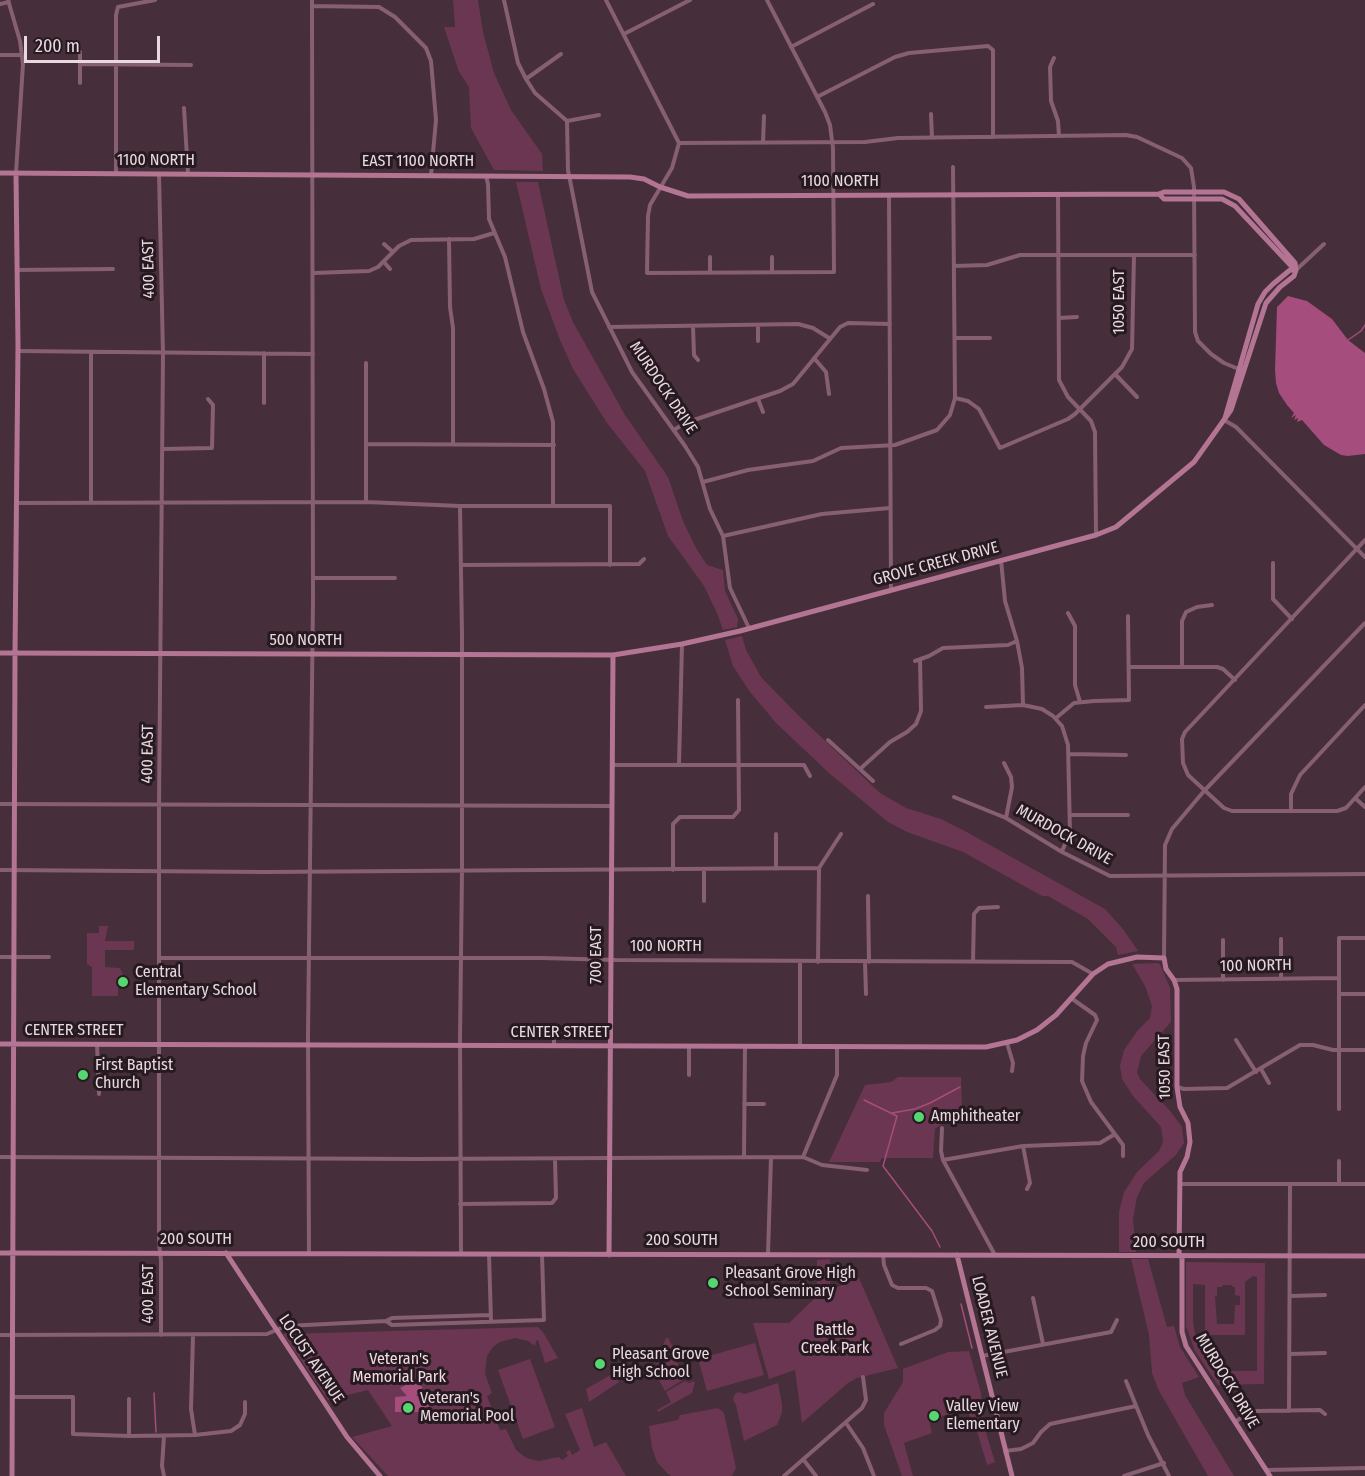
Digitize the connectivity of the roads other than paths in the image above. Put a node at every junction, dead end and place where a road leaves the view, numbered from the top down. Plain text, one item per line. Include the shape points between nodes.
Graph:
1 (155, 0) edge
2 (312, 0) edge
3 (504, 0) edge
4 (606, 0) edge
5 (690, 0) edge
6 (767, 0) edge
7 (9, 1) edge
8 (0, 4) edge
9 (873, 4) dead end
10 (312, 6) junction
11 (624, 34) junction
12 (791, 48) junction
13 (80, 52) dead end
14 (561, 54) dead end
15 (0, 55) edge
16 (22, 55) junction
17 (1054, 58) dead end
18 (80, 64) junction
19 (116, 64) junction
20 (191, 65) dead end
21 (526, 79) junction
22 (80, 83) dead end
23 (817, 97) junction
24 (184, 108) dead end
25 (931, 114) dead end
26 (599, 115) dead end
27 (764, 116) dead end
28 (567, 121) junction
29 (1059, 136) junction
30 (993, 137) junction
31 (932, 138) junction
32 (679, 143) junction
33 (764, 143) junction
34 (833, 143) junction
35 (953, 167) dead end
36 (0, 173) edge
37 (16, 174) junction
38 (116, 174) junction
39 (159, 174) junction
40 (188, 174) junction
41 (311, 175) junction
42 (431, 175) junction
43 (486, 175) junction
44 (526, 175) joint
45 (570, 176) junction
46 (660, 187) junction
47 (1194, 192) junction
48 (1058, 194) junction
49 (1159, 194) junction
50 (834, 195) junction
51 (889, 195) junction
52 (953, 195) junction
53 (1194, 199) junction
54 (494, 233) junction
55 (449, 239) junction
56 (384, 244) dead end
57 (1324, 244) dead end
58 (393, 252) junction
59 (1058, 255) junction
60 (1134, 255) junction
61 (1195, 255) junction
62 (710, 257) dead end
63 (772, 257) dead end
64 (384, 262) junction
65 (954, 266) junction
66 (390, 268) dead end
67 (113, 269) dead end
68 (17, 270) junction
69 (1296, 270) junction
70 (772, 272) junction
71 (314, 273) junction
72 (710, 273) junction
73 (1077, 317) dead end
74 (1059, 318) junction
75 (890, 324) junction
76 (758, 325) junction
77 (693, 326) junction
78 (609, 327) junction
79 (829, 338) junction
80 (955, 338) junction
81 (990, 338) dead end
82 (759, 341) dead end
83 (18, 351) junction
84 (91, 352) junction
85 (264, 353) junction
86 (163, 354) junction
87 (313, 354) junction
88 (814, 358) junction
89 (698, 360) dead end
90 (366, 363) dead end
91 (1242, 371) junction
92 (1115, 374) junction
93 (829, 394) dead end
94 (1137, 397) dead end
95 (956, 398) junction
96 (208, 399) dead end
97 (758, 399) junction
98 (264, 403) dead end
99 (1080, 409) junction
100 (763, 412) dead end
101 (1224, 420) junction
102 (674, 430) junction
103 (453, 443) junction
104 (366, 444) junction
105 (554, 445) junction
106 (890, 446) junction
107 (163, 449) junction
108 (703, 482) junction
109 (163, 502) junction
110 (366, 502) junction
111 (16, 503) junction
112 (90, 503) junction
113 (313, 503) junction
114 (460, 506) junction
115 (554, 506) junction
116 (890, 508) junction
117 (1096, 535) junction
118 (723, 536) junction
119 (1365, 540) edge
120 (1357, 548) junction
121 (1365, 556) edge
122 (644, 559) dead end
123 (1001, 560) junction
124 (1273, 563) dead end
125 (461, 564) junction
126 (610, 565) junction
127 (313, 578) junction
128 (395, 578) dead end
129 (891, 591) junction
130 (1212, 605) dead end
131 (1068, 613) dead end
132 (1128, 616) dead end
133 (1292, 619) junction
134 (1365, 623) edge
135 (748, 628) junction
136 (1017, 641) junction
137 (682, 645) junction
138 (0, 653) edge
139 (15, 654) junction
140 (161, 654) junction
141 (312, 654) junction
142 (462, 655) junction
143 (613, 655) junction
144 (1129, 667) junction
145 (1182, 667) junction
146 (1235, 680) junction
147 (738, 700) dead end
148 (1080, 702) junction
149 (1023, 705) junction
150 (1365, 705) edge
151 (986, 706) dead end
152 (1056, 718) junction
153 (828, 740) dead end
154 (1069, 754) junction
155 (1126, 755) dead end
156 (1004, 763) dead end
157 (679, 764) junction
158 (612, 765) junction
159 (739, 765) junction
160 (860, 768) junction
161 (810, 776) dead end
162 (873, 781) dead end
163 (1365, 787) edge
164 (1204, 791) junction
165 (954, 797) dead end
166 (1355, 798) junction
167 (0, 804) edge
168 (15, 804) junction
169 (311, 804) junction
170 (159, 805) junction
171 (462, 805) junction
172 (612, 806) junction
173 (1365, 807) edge
174 (1291, 811) junction
175 (1070, 815) junction
176 (1128, 815) dead end
177 (1006, 818) junction
178 (776, 834) dead end
179 (842, 834) dead end
180 (1062, 852) junction
181 (819, 868) junction
182 (776, 869) junction
183 (0, 870) edge
184 (14, 870) junction
185 (611, 870) junction
186 (673, 870) junction
187 (704, 870) junction
188 (160, 871) junction
189 (311, 871) junction
190 (462, 871) junction
191 (1365, 874) edge
192 (1164, 875) junction
193 (868, 896) dead end
194 (704, 901) dead end
195 (998, 907) dead end
196 (1365, 938) edge
197 (1281, 939) dead end
198 (1223, 940) dead end
199 (0, 957) edge
200 (14, 957) junction
201 (48, 957) dead end
202 (160, 958) junction
203 (309, 958) junction
204 (1164, 958) junction
205 (460, 959) junction
206 (610, 960) junction
207 (800, 962) junction
208 (818, 962) junction
209 (867, 962) junction
210 (973, 962) junction
211 (1093, 974) junction
212 (1338, 978) junction
213 (1281, 979) junction
214 (1174, 980) junction
215 (1223, 980) junction
216 (866, 994) dead end
217 (1339, 994) junction
218 (1365, 994) edge
219 (1071, 998) junction
220 (554, 1026) dead end
221 (1236, 1040) dead end
222 (1007, 1043) junction
223 (0, 1044) edge
224 (13, 1044) junction
225 (97, 1044) junction
226 (159, 1045) junction
227 (308, 1046) junction
228 (460, 1046) junction
229 (554, 1046) junction
230 (611, 1046) junction
231 (689, 1046) junction
232 (745, 1046) junction
233 (800, 1046) junction
234 (837, 1047) junction
235 (1339, 1050) junction
236 (1364, 1050) edge
237 (1012, 1071) dead end
238 (1259, 1071) junction
239 (689, 1074) dead end
240 (1269, 1083) dead end
241 (1177, 1087) junction
242 (99, 1094) dead end
243 (744, 1104) junction
244 (764, 1104) dead end
245 (1339, 1109) dead end
246 (942, 1128) dead end
247 (1115, 1134) junction
248 (1023, 1146) junction
249 (1123, 1156) dead end
250 (0, 1157) edge
251 (13, 1157) junction
252 (308, 1157) junction
253 (744, 1157) junction
254 (771, 1157) junction
255 (803, 1157) junction
256 (159, 1158) junction
257 (610, 1158) junction
258 (460, 1159) junction
259 (555, 1159) junction
260 (943, 1160) junction
261 (1339, 1161) dead end
262 (867, 1170) dead end
263 (1179, 1184) junction
264 (1290, 1184) junction
265 (1339, 1184) junction
266 (1365, 1184) edge
267 (1027, 1189) dead end
268 (460, 1204) junction
269 (0, 1253) edge
270 (226, 1253) junction
271 (14, 1254) junction
272 (160, 1254) junction
273 (309, 1254) junction
274 (461, 1254) junction
275 (489, 1254) junction
276 (542, 1254) junction
277 (768, 1254) junction
278 (883, 1254) junction
279 (609, 1255) junction
280 (957, 1255) junction
281 (996, 1255) junction
282 (1181, 1256) junction
283 (1365, 1256) edge
284 (1290, 1257) junction
285 (1326, 1295) dead end
286 (1290, 1296) junction
287 (1033, 1298) dead end
288 (490, 1315) junction
289 (1117, 1320) dead end
290 (386, 1321) junction
291 (491, 1321) junction
292 (275, 1330) junction
293 (0, 1335) edge
294 (12, 1335) junction
295 (161, 1335) junction
296 (192, 1336) junction
297 (900, 1344) dead end
298 (1043, 1344) junction
299 (1324, 1353) dead end
300 (1290, 1354) junction
301 (982, 1356) junction
302 (863, 1377) dead end
303 (1126, 1380) dead end
304 (12, 1397) junction
305 (129, 1399) dead end
306 (245, 1402) dead end
307 (1136, 1406) junction
308 (1289, 1411) junction
309 (1325, 1414) dead end
310 (1235, 1422) junction
311 (846, 1423) junction
312 (195, 1435) junction
313 (129, 1436) junction
314 (164, 1436) junction
315 (1005, 1450) junction
316 (803, 1459) junction
317 (1164, 1463) junction
318 (1365, 1468) edge
319 (1268, 1473) edge
320 (12, 1476) edge
321 (164, 1476) edge
322 (380, 1476) edge
323 (784, 1476) edge
324 (816, 1476) edge
325 (874, 1476) edge
326 (1012, 1476) edge
327 (1124, 1476) edge
328 (1169, 1476) edge

1 - 19 street via 118,7
2 - 10 street
3 - 21 street
4 - 11 street
5 - 11 street
6 - 12 street
7 - 8 street
7 - 16 street
9 - 12 street
10 - 41 street
10 - 42 street via 379,7 426,48 431,61 436,120
11 - 32 street
12 - 23 street
13 - 18 street
14 - 21 street
15 - 16 street
16 - 37 street
17 - 29 street via 1050,67 1051,101
18 - 19 street
18 - 22 street
19 - 20 street
19 - 38 street
21 - 28 street via 535,93
23 - 30 street via 909,53 988,46 993,51
23 - 34 street via 830,124
24 - 40 street
25 - 31 street
26 - 28 street
27 - 33 street
28 - 45 street, MURDOCK DRIVE
29 - 30 street
29 - 47 street via 1137,137 1182,158 1191,168
30 - 31 street
31 - 34 street
32 - 33 street
32 - 46 street via 672,168
33 - 34 street
34 - 50 street
35 - 52 street
36 - 37 street, 1100 NORTH
37 - 38 street, 1100 NORTH
37 - 68 street
38 - 39 street, 1100 NORTH
39 - 40 street, 1100 NORTH
39 - 86 street, 400 EAST
40 - 41 street, 1100 NORTH
41 - 42 street, EAST 1100 NORTH
41 - 71 street
42 - 43 street, EAST 1100 NORTH
43 - 44 street, EAST 1100 NORTH
43 - 54 street via 489,219
44 - 45 street, 1100 NORTH
45 - 46 street, 1100 NORTH via 630,177
45 - 78 street, MURDOCK DRIVE via 592,292
46 - 50 street, 1100 NORTH via 688,196
46 - 72 street via 648,216 647,273
47 - 49 street, 1100 NORTH
47 - 53 street
47 - 69 street, 1100 NORTH via 1224,192 1239,199 1295,263
48 - 49 street, 1100 NORTH
48 - 52 street, 1100 NORTH
48 - 59 street
49 - 53 street, 1100 NORTH via 1164,199
50 - 51 street, 1100 NORTH
50 - 70 street via 834,272
51 - 52 street, 1100 NORTH
51 - 75 street
52 - 65 street
53 - 61 street
53 - 69 street, 1100 NORTH via 1222,199 1235,206
54 - 55 street via 474,239
54 - 105 street via 505,257 523,332 544,389 553,422
55 - 58 street via 411,240
55 - 103 street
56 - 58 street
57 - 69 street, GROVE CREEK DRIVE
58 - 64 street
59 - 60 street
59 - 65 street via 1020,255 987,265
59 - 74 street
60 - 61 street
60 - 92 street, 1050 EAST via 1132,349
61 - 91 street via 1198,341 1217,359
62 - 72 street
63 - 70 street
64 - 66 street
64 - 71 street via 366,272
65 - 80 street
67 - 68 street
68 - 83 street
69 - 91 street, GROVE CREEK DRIVE via 1290,270 1273,284 1257,304
70 - 72 street
71 - 87 street
73 - 74 street
74 - 99 street via 1059,380
75 - 79 street via 848,324
75 - 106 street
76 - 77 street
76 - 79 street via 804,325
76 - 82 street
77 - 78 street
77 - 89 street via 694,355
78 - 102 street, MURDOCK DRIVE via 632,372
79 - 88 street
80 - 81 street
80 - 95 street
83 - 84 street
83 - 111 street
84 - 86 street
84 - 112 street
85 - 86 street
85 - 87 street
85 - 98 street
86 - 107 street, 400 EAST
87 - 113 street
88 - 93 street via 826,372
88 - 97 street via 793,384
90 - 104 street
91 - 101 street, GROVE CREEK DRIVE
92 - 94 street
92 - 99 street
95 - 99 street via 979,409 1000,448 1068,419
95 - 106 street via 950,415 937,430
96 - 107 street via 213,405 212,448
97 - 100 street
97 - 102 street
99 - 117 street via 1095,432
101 - 117 street, GROVE CREEK DRIVE via 1194,462 1116,527
101 - 120 street via 1236,427
102 - 108 street, MURDOCK DRIVE
103 - 104 street
103 - 105 street
104 - 110 street
105 - 115 street
106 - 108 street via 841,448 813,461 748,470
106 - 116 street
107 - 109 street, 400 EAST
108 - 118 street, MURDOCK DRIVE
109 - 112 street
109 - 113 street
109 - 140 street, 400 EAST
110 - 113 street
110 - 114 street
111 - 112 street
111 - 139 street
113 - 127 street
114 - 115 street
114 - 125 street
115 - 126 street via 610,506
116 - 118 street via 822,514
116 - 129 street
117 - 123 street, GROVE CREEK DRIVE
118 - 135 street, MURDOCK DRIVE via 730,588
119 - 120 street
120 - 121 street
120 - 133 street
122 - 126 street via 639,564
123 - 129 street, GROVE CREEK DRIVE
123 - 136 street via 1005,602
124 - 133 street via 1273,599
125 - 126 street
125 - 142 street
127 - 128 street
127 - 141 street
129 - 135 street, GROVE CREEK DRIVE
130 - 145 street via 1186,612 1182,621
131 - 148 street via 1075,626 1075,686
132 - 144 street
133 - 146 street
134 - 164 street
135 - 137 street, GROVE CREEK DRIVE
136 - 149 street
136 - 160 street via 1008,645 943,648 917,660 921,711 916,724
137 - 143 street, GROVE CREEK DRIVE
137 - 157 street
138 - 139 street, 500 NORTH
139 - 140 street, 500 NORTH
139 - 168 street
140 - 141 street, 500 NORTH
140 - 170 street, 400 EAST
141 - 142 street, 500 NORTH
141 - 169 street
142 - 143 street, 500 NORTH
142 - 171 street
143 - 158 street, 700 EAST
144 - 145 street
144 - 148 street via 1129,700
145 - 146 street via 1217,667
146 - 164 street via 1182,739 1188,775
147 - 159 street
148 - 152 street
149 - 151 street
149 - 152 street via 1042,709
150 - 174 street via 1300,775 1291,794
152 - 154 street via 1067,737
153 - 160 street
154 - 155 street
154 - 175 street
156 - 177 street via 1012,787
157 - 158 street
157 - 159 street
158 - 172 street, 700 EAST
159 - 161 street via 804,765
159 - 186 street via 739,810 733,817 680,817 673,824
160 - 162 street
163 - 166 street
164 - 174 street via 1232,811
164 - 192 street via 1172,829 1165,845
165 - 177 street, MURDOCK DRIVE
166 - 173 street
166 - 174 street via 1337,811
167 - 168 street
168 - 170 street
168 - 184 street
169 - 170 street
169 - 171 street
169 - 189 street
170 - 188 street, 400 EAST
171 - 172 street
171 - 190 street
172 - 185 street, 700 EAST
175 - 176 street
175 - 180 street via 1070,833
177 - 180 street, MURDOCK DRIVE
178 - 182 street
179 - 181 street
180 - 192 street, MURDOCK DRIVE via 1110,876
181 - 182 street
181 - 208 street
182 - 187 street
183 - 184 street
184 - 188 street
184 - 200 street
185 - 186 street
185 - 190 street
185 - 206 street, 700 EAST
186 - 187 street
187 - 194 street
188 - 189 street
188 - 202 street, 400 EAST
189 - 190 street
189 - 203 street
190 - 205 street
191 - 192 street, MURDOCK DRIVE
192 - 204 street
193 - 209 street
195 - 210 street via 979,908 974,914
196 - 212 street via 1339,938
197 - 213 street
198 - 215 street
199 - 200 street
200 - 201 street
200 - 224 street
202 - 203 street, 100 NORTH
202 - 226 street, 400 EAST
203 - 205 street, 100 NORTH
203 - 227 street
204 - 211 street via 1120,960
204 - 214 street, 1050 EAST
205 - 206 street, 100 NORTH
205 - 228 street
206 - 207 street, 100 NORTH
206 - 230 street, 700 EAST
207 - 208 street, 100 NORTH
207 - 233 street
208 - 209 street, 100 NORTH
209 - 210 street, 100 NORTH
209 - 216 street
210 - 211 street, 100 NORTH via 1072,962
211 - 219 street, CENTER STREET
212 - 213 street, 100 NORTH
212 - 217 street
213 - 215 street, 100 NORTH
214 - 215 street, 100 NORTH
214 - 241 street, 1050 EAST via 1178,996
217 - 218 street
217 - 235 street
219 - 222 street, CENTER STREET via 1045,1025
219 - 247 street via 1097,1020 1086,1042 1083,1081 1092,1102
220 - 229 street
221 - 238 street
222 - 234 street, CENTER STREET via 979,1047
222 - 237 street
223 - 224 street, CENTER STREET
224 - 225 street, CENTER STREET
224 - 251 street
225 - 226 street, CENTER STREET
225 - 242 street
226 - 227 street, CENTER STREET
226 - 256 street, 400 EAST
227 - 228 street, CENTER STREET
227 - 252 street
228 - 229 street, CENTER STREET
228 - 258 street
229 - 230 street, CENTER STREET
230 - 231 street, CENTER STREET
230 - 257 street, 700 EAST
231 - 232 street, CENTER STREET
231 - 239 street
232 - 233 street, CENTER STREET
232 - 243 street
233 - 234 street, CENTER STREET
234 - 255 street via 837,1075
235 - 236 street
235 - 238 street via 1300,1045
235 - 245 street
238 - 240 street
238 - 241 street via 1227,1088
241 - 263 street, 1050 EAST via 1190,1142
243 - 244 street
243 - 253 street
246 - 260 street
247 - 248 street via 1100,1143
247 - 249 street via 1123,1145
248 - 260 street
248 - 267 street via 1030,1183
250 - 251 street
251 - 256 street
251 - 271 street
252 - 256 street
252 - 258 street
252 - 273 street
253 - 254 street
253 - 257 street
254 - 255 street
254 - 277 street
255 - 262 street via 822,1165
256 - 272 street, 400 EAST
257 - 259 street
257 - 279 street, 700 EAST
258 - 259 street
258 - 268 street
259 - 268 street via 555,1199 549,1204
260 - 281 street
261 - 265 street
263 - 264 street
263 - 282 street, 1050 EAST
264 - 265 street
264 - 284 street
265 - 266 street
268 - 274 street
269 - 271 street, 200 SOUTH
270 - 272 street, 200 SOUTH
270 - 273 street, 200 SOUTH
270 - 292 street, LOCUST AVENUE
271 - 272 street, 200 SOUTH
271 - 294 street
272 - 295 street, 400 EAST
273 - 274 street, 200 SOUTH
274 - 275 street, 200 SOUTH
275 - 276 street, 200 SOUTH
275 - 288 street
276 - 279 street, 200 SOUTH
276 - 291 street via 544,1320
277 - 278 street, 200 SOUTH
277 - 279 street, 200 SOUTH
278 - 280 street, 200 SOUTH
278 - 297 street via 892,1285 932,1291 941,1320 935,1330
280 - 281 street, 200 SOUTH
280 - 301 street, LOADER AVENUE
281 - 282 street, 200 SOUTH
282 - 284 street, 200 SOUTH
282 - 310 street, MURDOCK DRIVE via 1182,1332 1186,1346
283 - 284 street, 200 SOUTH
284 - 286 street
285 - 286 street
286 - 300 street
287 - 298 street
288 - 290 street
288 - 291 street
289 - 298 street via 1111,1332
290 - 291 street via 392,1325
290 - 292 street via 286,1326
292 - 296 street via 267,1334
292 - 322 street, LOCUST AVENUE via 347,1437
293 - 294 street
294 - 295 street
294 - 304 street
295 - 296 street
296 - 312 street via 191,1409
298 - 301 street
299 - 300 street
300 - 308 street
301 - 315 street, LOADER AVENUE
302 - 311 street via 865,1404
303 - 307 street
304 - 313 street via 73,1396 73,1434
304 - 320 street
305 - 313 street
306 - 312 street via 240,1425 231,1431
307 - 315 street via 1050,1424 1033,1443
307 - 317 street
308 - 309 street via 1320,1410
308 - 310 street via 1256,1411
310 - 319 street, MURDOCK DRIVE
311 - 316 street
311 - 325 street via 863,1448
312 - 314 street
313 - 314 street
314 - 321 street
315 - 326 street, LOADER AVENUE
316 - 323 street
316 - 324 street
317 - 327 street
317 - 328 street
318 - 319 street

